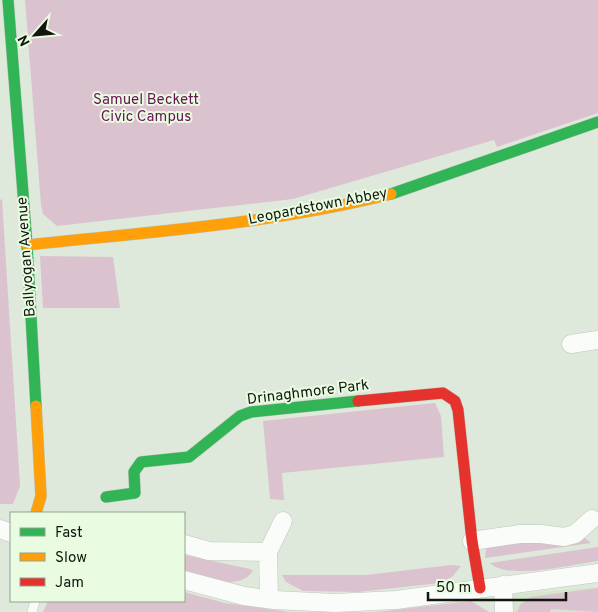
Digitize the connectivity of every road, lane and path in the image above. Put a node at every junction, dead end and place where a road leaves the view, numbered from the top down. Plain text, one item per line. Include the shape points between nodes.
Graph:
1 (8, 0) edge
2 (598, 122) edge
3 (27, 245) junction
4 (598, 340) edge
5 (571, 344) dead end
6 (106, 497) dead end
7 (36, 512) edge
8 (592, 519) dead end
9 (283, 521) dead end
10 (472, 541) junction
11 (185, 544) edge
12 (268, 552) junction
13 (598, 573) edge
14 (185, 580) edge
15 (502, 585) junction
16 (480, 588) junction
17 (268, 599) junction
18 (504, 612) edge

1 - 3 street, Ballyogan Avenue
2 - 3 street, Leopardstown Abbey via 409,189 354,203 192,228
3 - 7 street, Ballyogan Avenue via 41,496
4 - 5 street
6 - 10 street, Drinaghmore Park via 135,493 134,472 141,462 189,457 240,416 251,412 443,393 455,401 458,410
8 - 10 street via 575,534 564,537 520,534
9 - 12 street
10 - 16 street
11 - 12 street via 209,550
12 - 17 street
13 - 15 street
14 - 17 street
15 - 16 street
15 - 18 street
16 - 17 street via 369,602

